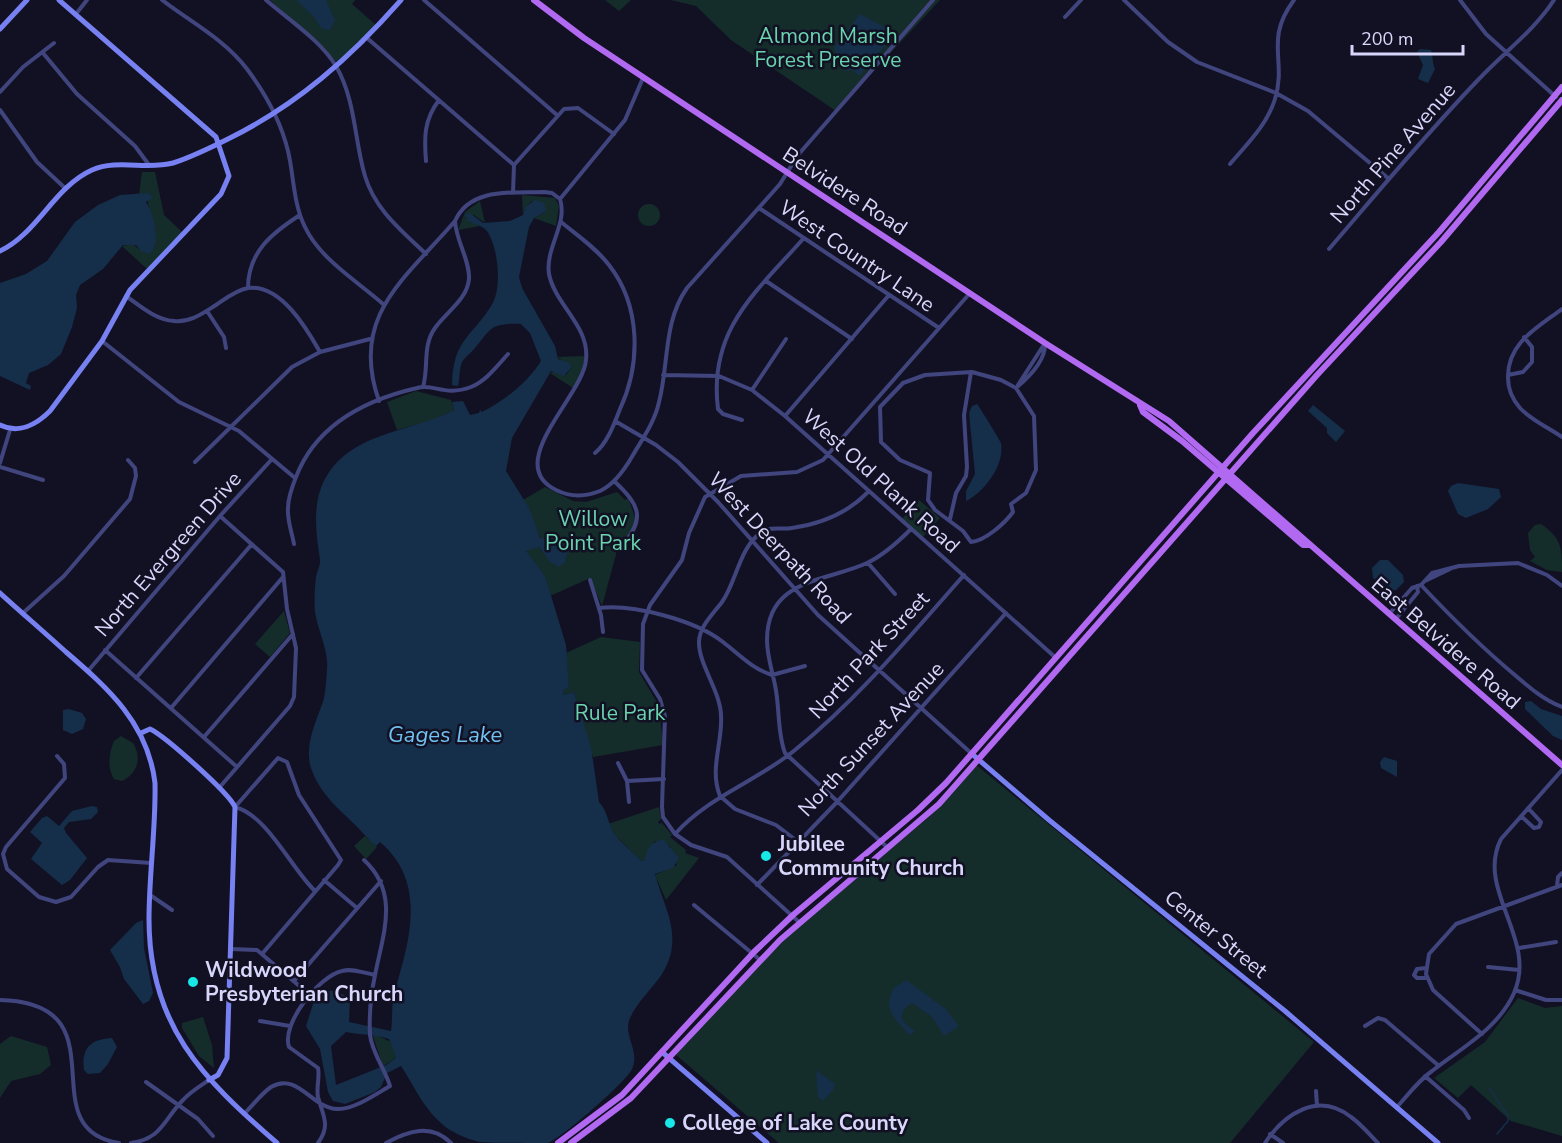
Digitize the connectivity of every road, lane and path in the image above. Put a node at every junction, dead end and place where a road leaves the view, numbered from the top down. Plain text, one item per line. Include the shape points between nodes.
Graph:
1 (27, 0) edge
2 (59, 0) edge
3 (87, 0) edge
4 (162, 0) edge
5 (266, 0) edge
6 (401, 0) edge
7 (424, 0) edge
8 (534, 0) edge
9 (933, 0) edge
10 (1081, 0) edge
11 (1124, 0) edge
12 (1294, 0) edge
13 (1460, 0) edge
14 (1554, 0) edge
15 (76, 14) junction
16 (1065, 17) dead end
17 (0, 29) edge
18 (367, 38) junction
19 (54, 43) dead end
20 (43, 53) junction
21 (1507, 54) junction
22 (337, 68) junction
23 (643, 77) junction
24 (1562, 87) edge
25 (0, 92) edge
26 (1276, 93) junction
27 (1555, 95) junction
28 (439, 100) junction
29 (1562, 101) edge
30 (0, 110) edge
31 (274, 113) junction
32 (557, 115) junction
33 (614, 134) junction
34 (216, 145) junction
35 (426, 161) dead end
36 (1230, 164) dead end
37 (149, 165) junction
38 (514, 165) junction
39 (787, 172) junction
40 (1389, 179) junction
41 (66, 189) junction
42 (513, 193) junction
43 (560, 199) junction
44 (759, 208) junction
45 (300, 215) junction
46 (455, 221) junction
47 (561, 222) junction
48 (803, 239) junction
49 (1329, 249) dead end
50 (0, 250) edge
51 (426, 254) junction
52 (766, 281) junction
53 (248, 288) junction
54 (970, 293) junction
55 (126, 296) junction
56 (890, 296) junction
57 (383, 304) junction
58 (1562, 309) edge
59 (207, 311) junction
60 (939, 328) junction
61 (1524, 338) junction
62 (370, 339) junction
63 (786, 339) dead end
64 (852, 339) junction
65 (102, 341) junction
66 (1045, 344) junction
67 (226, 348) dead end
68 (320, 352) junction
69 (508, 354) dead end
70 (971, 372) junction
71 (663, 375) junction
72 (1508, 375) junction
73 (719, 376) junction
74 (423, 387) junction
75 (1016, 388) junction
76 (752, 390) junction
77 (379, 401) junction
78 (785, 416) junction
79 (742, 420) dead end
80 (615, 421) junction
81 (0, 425) edge
82 (232, 427) junction
83 (10, 430) junction
84 (1562, 437) edge
85 (644, 438) junction
86 (595, 453) dead end
87 (829, 454) junction
88 (272, 459) junction
89 (128, 460) dead end
90 (195, 462) dead end
91 (0, 465) edge
92 (1222, 470) junction
93 (1229, 476) junction
94 (295, 478) junction
95 (43, 480) dead end
96 (614, 481) junction
97 (869, 492) junction
98 (710, 493) junction
99 (220, 516) junction
100 (950, 519) junction
101 (911, 529) junction
102 (752, 539) junction
103 (252, 544) junction
104 (294, 544) dead end
105 (620, 549) dead end
106 (868, 562) junction
107 (964, 575) junction
108 (283, 577) junction
109 (590, 580) dead end
110 (1421, 584) junction
111 (1562, 586) edge
112 (793, 588) junction
113 (0, 593) edge
114 (895, 594) dead end
115 (599, 608) junction
116 (648, 610) junction
117 (23, 613) junction
118 (1006, 613) junction
119 (1389, 615) junction
120 (1395, 620) junction
121 (701, 631) junction
122 (603, 632) dead end
123 (293, 634) junction
124 (105, 650) junction
125 (1056, 658) junction
126 (805, 666) dead end
127 (88, 670) junction
128 (880, 670) junction
129 (772, 675) junction
130 (136, 678) junction
131 (1015, 705) junction
132 (921, 707) junction
133 (1562, 707) edge
134 (171, 708) junction
135 (1022, 711) junction
136 (141, 733) junction
137 (204, 737) junction
138 (972, 754) junction
139 (57, 756) dead end
140 (787, 756) junction
141 (979, 760) junction
142 (618, 763) dead end
143 (237, 767) junction
144 (1562, 767) edge
145 (664, 779) junction
146 (627, 781) junction
147 (219, 788) junction
148 (720, 795) junction
149 (629, 802) dead end
150 (837, 802) junction
151 (235, 807) junction
152 (1528, 808) junction
153 (1521, 816) junction
154 (675, 834) junction
155 (796, 841) junction
156 (881, 842) junction
157 (888, 848) junction
158 (364, 860) dead end
159 (151, 863) junction
160 (1562, 873) edge
161 (324, 880) junction
162 (381, 881) junction
163 (757, 885) junction
164 (1560, 885) edge
165 (315, 891) junction
166 (150, 895) junction
167 (694, 905) dead end
168 (1505, 905) junction
169 (357, 908) junction
170 (172, 910) dead end
171 (793, 915) junction
172 (799, 922) junction
173 (1557, 942) dead end
174 (231, 948) junction
175 (1519, 948) junction
176 (754, 952) junction
177 (262, 954) junction
178 (759, 959) junction
179 (1488, 967) dead end
180 (1426, 968) junction
181 (1519, 970) junction
182 (375, 975) junction
183 (1427, 978) junction
184 (294, 981) junction
185 (1515, 990) junction
186 (311, 996) junction
187 (0, 1000) edge
188 (1562, 1000) edge
189 (260, 1021) dead end
190 (290, 1026) junction
191 (1365, 1026) dead end
192 (1482, 1034) junction
193 (662, 1052) junction
194 (669, 1058) junction
195 (1439, 1066) junction
196 (1425, 1076) junction
197 (209, 1080) junction
198 (146, 1082) dead end
199 (1316, 1091) dead end
200 (178, 1106) junction
201 (1317, 1106) junction
202 (323, 1107) junction
203 (1397, 1108) junction
204 (244, 1114) junction
205 (1469, 1118) dead end
206 (1270, 1134) junction
207 (213, 1136) dead end
208 (147, 1141) edge
209 (112, 1143) edge
210 (119, 1143) edge
211 (131, 1143) edge
212 (277, 1143) edge
213 (318, 1143) edge
214 (386, 1143) edge
215 (451, 1143) edge
216 (558, 1143) edge
217 (571, 1143) edge
218 (767, 1143) edge
219 (1265, 1143) edge
220 (1283, 1143) edge
221 (1378, 1143) edge
222 (1437, 1143) edge

1 - 17 street
2 - 15 street
3 - 15 street
4 - 31 street via 225,45 248,70
5 - 22 street
6 - 18 street
7 - 32 street
8 - 23 main road, Belvidere Road
9 - 39 street
10 - 16 street
11 - 26 street via 1168,42 1197,62
12 - 26 street via 1277,31
13 - 21 street
14 - 21 street, North Pine Avenue
15 - 34 street via 209,130 216,137
18 - 22 street
18 - 28 street
19 - 20 street
20 - 25 street via 23,67
20 - 37 street via 77,94 135,146
21 - 27 street
21 - 40 street, North Pine Avenue via 1480,78
22 - 31 street
22 - 51 street via 353,109 372,194 389,220
23 - 33 street via 625,120
23 - 39 main road, Belvidere Road
24 - 27 main road
26 - 36 street via 1268,117
26 - 40 street via 1320,119
27 - 29 street
27 - 92 main road via 1432,239
28 - 35 street via 426,121
28 - 38 street
29 - 93 main road via 1441,242
30 - 41 street via 37,162
31 - 34 street
31 - 45 street via 288,151
32 - 33 street via 573,106
32 - 38 street
33 - 43 street
34 - 37 street via 172,163
34 - 55 street via 228,171 225,189
37 - 41 street via 100,167
38 - 42 street
39 - 44 street
39 - 54 main road, Belvidere Road
40 - 49 street, North Pine Avenue
41 - 50 street via 13,244
42 - 43 street via 552,193
42 - 46 street via 474,199
43 - 47 street
44 - 48 street, West Country Lane
44 - 71 street via 683,294 668,336
45 - 53 street via 273,234 258,251 249,267
45 - 57 street via 318,247
46 - 51 street
46 - 74 street via 469,270 468,283 462,298 431,335
47 - 80 street via 610,266 633,313 631,381
47 - 96 street via 549,274 579,329 586,359 580,380 543,439 538,470 549,486 570,495 594,493
48 - 52 street
48 - 56 street, West Country Lane
51 - 57 street
52 - 64 street
52 - 73 street via 738,313 727,333
53 - 59 street
53 - 68 street via 268,292 286,305
54 - 60 street
54 - 66 main road, Belvidere Road
55 - 59 street via 167,320 185,321
55 - 65 street
56 - 60 street, West Country Lane
56 - 64 street
57 - 62 street
58 - 61 street
59 - 67 street via 224,337
60 - 87 street
61 - 72 street via 1512,353
61 - 72 street via 1532,347 1532,362 1523,372
62 - 68 street
62 - 77 street via 370,366
63 - 76 street
64 - 78 street
65 - 82 street via 178,402
65 - 83 street via 46,416 23,429
66 - 75 street via 1046,351
66 - 92 main road, Belvidere Road via 1169,421
68 - 82 street via 280,377
69 - 74 street via 470,387 451,392
70 - 75 street
70 - 100 street via 964,416 968,467
70 - 100 street via 925,375 903,383 880,407 881,442 900,460 930,473 928,500
71 - 73 street, West Old Plank Road
71 - 85 street via 658,409
72 - 84 street via 1519,407
73 - 76 street, West Old Plank Road
73 - 79 street via 718,409
74 - 77 street
75 - 100 street via 1034,416 1036,470 1026,493 1011,504 1013,512 1008,519 978,541 971,542
76 - 78 street, West Old Plank Road
77 - 94 street via 348,414 324,432 303,459
78 - 87 street, West Old Plank Road
80 - 85 street, West Deerpath Road
80 - 86 street
81 - 83 street
82 - 88 street
82 - 90 street
83 - 91 street
85 - 96 street
85 - 98 street, West Deerpath Road via 678,462
87 - 97 street, West Old Plank Road
87 - 98 street via 809,468 741,476
88 - 94 street
88 - 99 street, North Evergreen Drive
89 - 117 street via 136,476 130,499 64,576
91 - 95 street
92 - 93 main road, Belvidere Road
92 - 125 main road
93 - 119 main road, East Belvidere Road
93 - 135 main road
94 - 104 street via 288,511
96 - 105 street via 635,504 637,514 635,530
97 - 101 street, West Old Plank Road
97 - 102 street via 838,514 791,529 766,530
98 - 102 street, West Deerpath Road
98 - 116 street via 702,502 682,560
99 - 103 street
99 - 124 street, North Evergreen Drive
101 - 106 street
101 - 107 street, West Old Plank Road
102 - 112 street, West Deerpath Road
102 - 121 street via 729,591
103 - 108 street via 283,572
103 - 130 street
106 - 112 street
106 - 114 street
107 - 118 street, West Old Plank Road
107 - 128 street, North Park Street
108 - 123 street
108 - 134 street
109 - 115 street
110 - 111 street via 1450,568 1518,563
110 - 119 street via 1412,588
110 - 120 street
110 - 133 street via 1442,610 1498,661 1544,698
112 - 128 street, West Deerpath Road
112 - 129 street via 776,607 769,628
113 - 117 street
115 - 116 street
115 - 122 street
116 - 121 street
116 - 145 street via 642,631 642,670 660,699 665,716
117 - 127 street
118 - 125 street, West Old Plank Road
118 - 132 street, North Sunset Avenue
119 - 120 main road, East Belvidere Road
120 - 144 main road, East Belvidere Road
121 - 129 street via 722,641 756,669
121 - 148 street via 700,652 721,714 715,767
123 - 137 street
123 - 143 street via 296,648 290,706
124 - 127 street, North Evergreen Drive
124 - 130 street
125 - 131 main road
126 - 129 street
127 - 136 street via 114,694
128 - 132 street, West Deerpath Road
128 - 140 street, North Park Street via 833,719
129 - 140 street via 780,738
130 - 134 street
131 - 135 main road
131 - 138 main road
132 - 138 street, West Deerpath Road
132 - 150 street, North Sunset Avenue
134 - 137 street
135 - 141 main road
136 - 147 street via 154,731
136 - 159 street via 155,783
137 - 143 street
138 - 141 street, Center Street
138 - 156 main road
139 - 159 street via 64,764 65,778 6,847 3,854 8,869 39,897 56,902 71,897 108,861
140 - 148 street, North Park Street
140 - 150 street
141 - 157 main road via 939,804
141 - 203 street, Center Street
142 - 146 street
143 - 147 street
144 - 152 street
145 - 146 street
145 - 154 street via 662,812
146 - 149 street
147 - 151 street
148 - 154 street, North Park Street via 693,814
148 - 155 street via 735,808 776,825
150 - 155 street, North Sunset Avenue
150 - 156 street
151 - 161 street via 273,762 281,758 287,762 294,786 341,860
151 - 165 street via 267,830
151 - 174 street
152 - 153 street
152 - 153 street via 1541,822 1539,827 1534,828
153 - 168 street via 1501,839 1494,862
154 - 163 street via 691,845 723,854
155 - 163 street, North Sunset Avenue
156 - 157 street
156 - 171 main road
157 - 172 main road
158 - 162 street
159 - 166 street
160 - 164 street via 1558,877
161 - 165 street
161 - 169 street
162 - 169 street
162 - 182 street via 386,897 386,927
163 - 171 street
164 - 168 street
165 - 177 street
166 - 170 street
166 - 197 street via 151,952 163,1002 182,1045
167 - 176 street
168 - 175 street
168 - 180 street via 1452,927 1432,949
169 - 184 street
171 - 172 street
171 - 176 main road
172 - 178 main road
173 - 175 street
174 - 177 street via 252,949
174 - 197 street via 227,1058 218,1075
175 - 181 street
176 - 178 street
176 - 193 main road
177 - 184 street
178 - 194 main road
179 - 181 street
180 - 183 street
180 - 183 street via 1417,969 1414,975
181 - 185 street
182 - 186 street via 351,970 337,972
182 - 202 street via 370,1038 390,1086 344,1108
183 - 192 street via 1436,993
184 - 186 street
185 - 188 street via 1546,1000
185 - 192 street
186 - 190 street
187 - 209 street via 43,1010 63,1026 71,1045 76,1110 90,1129
189 - 190 street
190 - 202 street via 289,1047 318,1068 318,1098
191 - 195 street via 1378,1018 1385,1020
192 - 195 street
193 - 194 street
193 - 216 main road via 622,1095
194 - 217 main road via 631,1098
194 - 218 street
195 - 196 street
196 - 203 street
196 - 205 street
197 - 200 street
197 - 204 street
198 - 200 street
199 - 201 street
200 - 207 street via 198,1119
200 - 208 street
201 - 206 street via 1288,1115
201 - 221 street via 1346,1113
202 - 204 street via 286,1083 272,1086
202 - 213 street via 327,1125
203 - 222 street, Center Street
204 - 212 street
206 - 219 street
206 - 220 street
208 - 211 street
209 - 210 street
214 - 215 street via 416,1130 429,1130

